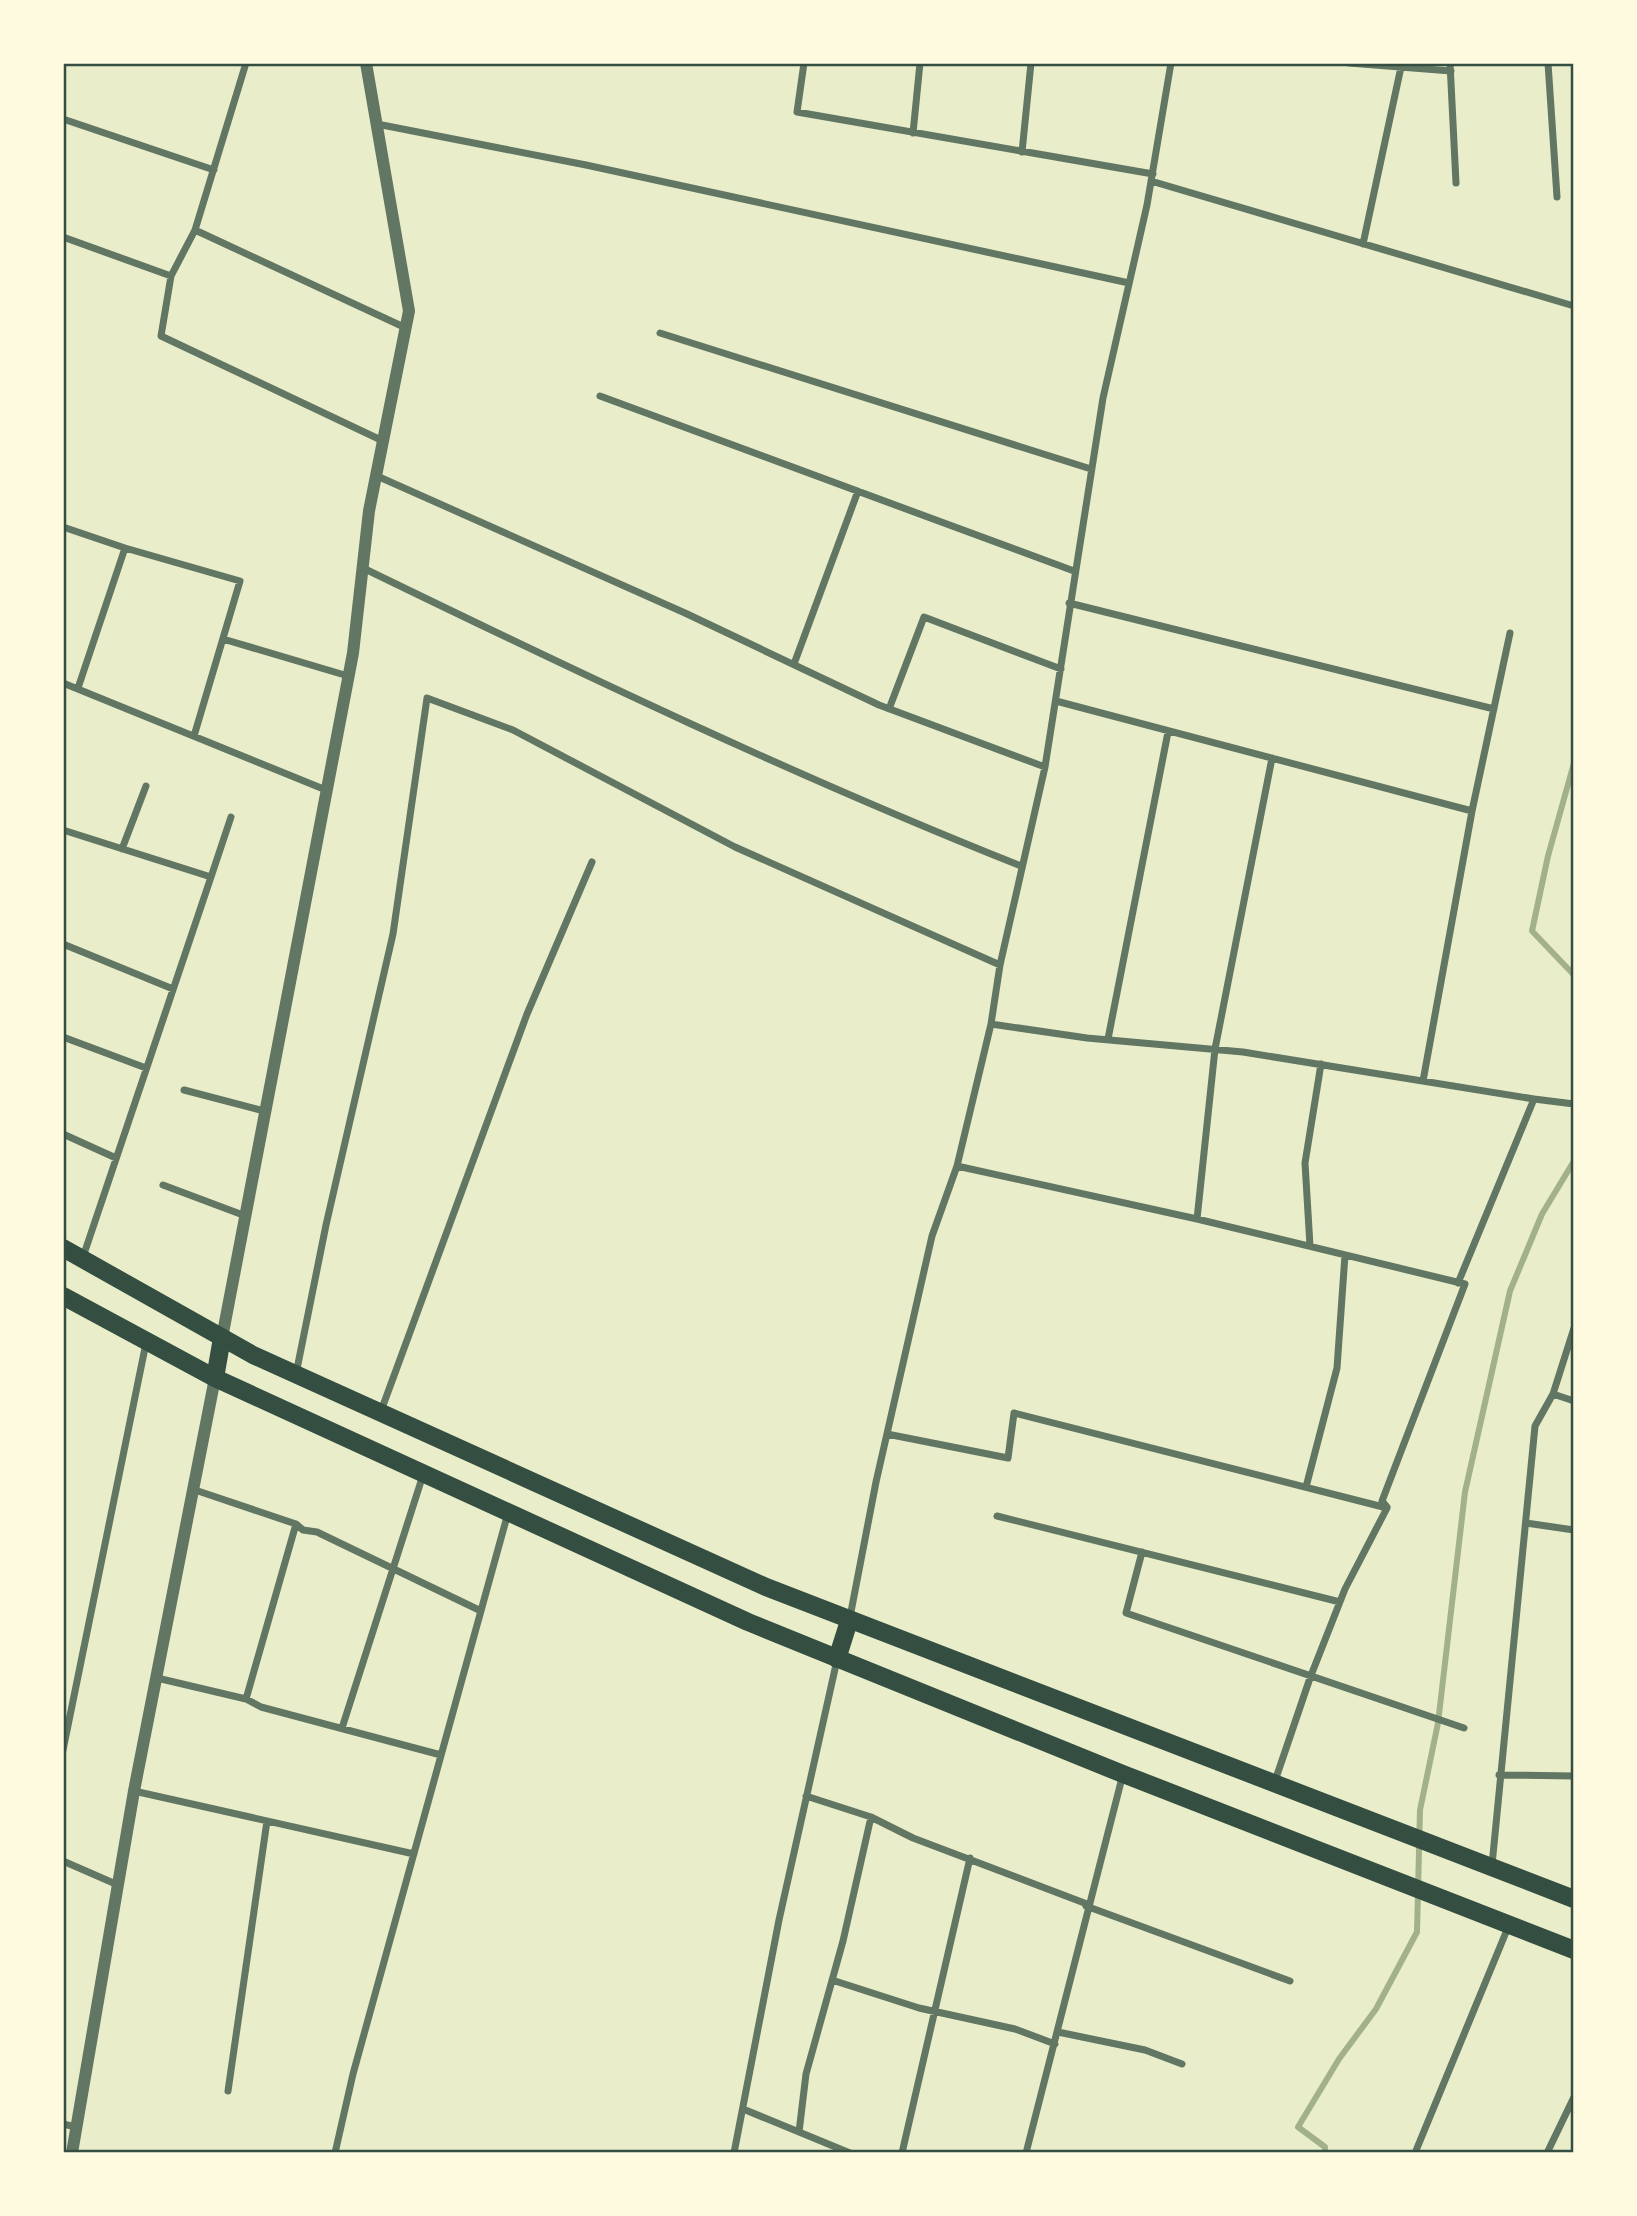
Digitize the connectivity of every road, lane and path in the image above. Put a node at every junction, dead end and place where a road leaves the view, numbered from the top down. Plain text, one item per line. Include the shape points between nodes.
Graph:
1 (246, 63) edge
2 (366, 63) edge
3 (804, 63) edge
4 (920, 63) edge
5 (1031, 63) edge
6 (1171, 63) edge
7 (1349, 63) edge
8 (1548, 63) edge
9 (1374, 64) edge
10 (1401, 67) junction
11 (1450, 67) edge
12 (63, 119) edge
13 (376, 124) junction
14 (913, 133) junction
15 (1022, 152) junction
16 (214, 170) junction
17 (1152, 177) junction
18 (1456, 183) dead end
19 (1558, 197) dead end
20 (195, 230) junction
21 (63, 237) edge
22 (1363, 244) junction
23 (171, 276) junction
24 (1129, 283) junction
25 (1574, 306) edge
26 (406, 328) junction
27 (660, 333) dead end
28 (600, 396) dead end
29 (384, 442) junction
30 (1091, 469) junction
31 (377, 476) junction
32 (858, 491) junction
33 (63, 527) edge
34 (125, 548) junction
35 (363, 568) junction
36 (1074, 571) junction
37 (1069, 603) junction
38 (1510, 633) dead end
39 (223, 639) junction
40 (793, 664) junction
41 (1061, 669) junction
42 (348, 676) junction
43 (63, 683) edge
44 (78, 688) junction
45 (1056, 701) junction
46 (889, 709) junction
47 (1494, 709) junction
48 (1168, 732) junction
49 (194, 736) junction
50 (1272, 758) junction
51 (1045, 767) junction
52 (146, 786) dead end
53 (326, 790) junction
54 (1472, 811) junction
55 (231, 817) dead end
56 (64, 834) edge
57 (122, 849) junction
58 (592, 862) dead end
59 (1021, 866) junction
60 (211, 877) junction
61 (63, 944) edge
62 (1000, 965) junction
63 (173, 989) junction
64 (991, 1024) junction
65 (63, 1037) edge
66 (1108, 1039) junction
67 (1214, 1049) junction
68 (1321, 1064) junction
69 (146, 1068) junction
70 (1423, 1081) junction
71 (184, 1090) dead end
72 (1534, 1098) junction
73 (1574, 1104) edge
74 (264, 1111) junction
75 (63, 1134) edge
76 (116, 1157) junction
77 (957, 1166) junction
78 (163, 1185) dead end
79 (243, 1215) junction
80 (1197, 1219) junction
81 (1310, 1246) junction
82 (63, 1248) edge
83 (1345, 1255) junction
84 (82, 1259) junction
85 (1458, 1283) junction
86 (63, 1296) edge
87 (1574, 1328) edge
88 (222, 1338) junction
89 (147, 1341) junction
90 (296, 1374) junction
91 (215, 1378) junction
92 (1553, 1394) junction
93 (1574, 1401) edge
94 (381, 1412) junction
95 (887, 1434) junction
96 (424, 1473) junction
97 (1306, 1487) junction
98 (195, 1490) junction
99 (1387, 1508) junction
100 (508, 1513) junction
101 (997, 1516) dead end
102 (1526, 1523) junction
103 (296, 1524) junction
104 (1574, 1530) edge
105 (1142, 1552) junction
106 (395, 1567) junction
107 (1340, 1602) junction
108 (481, 1611) junction
109 (849, 1621) junction
110 (837, 1659) junction
111 (157, 1678) junction
112 (1310, 1678) junction
113 (246, 1699) junction
114 (342, 1728) junction
115 (1464, 1728) dead end
116 (63, 1750) edge
117 (441, 1755) junction
118 (1123, 1774) junction
119 (1499, 1775) junction
120 (1574, 1776) edge
121 (1275, 1782) junction
122 (134, 1791) junction
123 (806, 1796) junction
124 (870, 1817) junction
125 (267, 1821) junction
126 (414, 1854) junction
127 (970, 1858) junction
128 (63, 1861) edge
129 (1492, 1865) junction
130 (118, 1885) junction
131 (1574, 1899) edge
132 (1087, 1905) junction
133 (1509, 1925) junction
134 (1574, 1950) edge
135 (832, 1980) junction
136 (1290, 1981) dead end
137 (934, 2011) junction
138 (1058, 2032) junction
139 (1055, 2044) junction
140 (1182, 2064) dead end
141 (228, 2091) dead end
142 (1574, 2097) edge
143 (743, 2109) junction
144 (70, 2125) edge
145 (799, 2132) junction
146 (72, 2153) edge
147 (335, 2153) edge
148 (734, 2153) edge
149 (850, 2153) edge
150 (902, 2153) edge
151 (1026, 2153) edge
152 (1415, 2153) edge
153 (1547, 2153) edge

1 - 16 street
2 - 13 street
3 - 14 street via 797,113
4 - 14 street
5 - 15 street
6 - 17 street
7 - 9 street
8 - 19 street
9 - 10 street
10 - 11 street
10 - 22 street
11 - 18 street
12 - 16 street
13 - 24 street
13 - 26 street via 409,311
14 - 15 street
15 - 17 street
16 - 20 street
17 - 22 street
17 - 24 street
20 - 23 street
20 - 26 street
21 - 23 street
22 - 25 street
23 - 29 street via 161,336
24 - 30 street
26 - 29 street
27 - 30 street
28 - 32 street
29 - 31 street
30 - 36 street
31 - 35 street
31 - 40 street
32 - 36 street
32 - 40 street
33 - 34 street
34 - 39 street via 240,581
34 - 44 street
35 - 42 street
35 - 59 street via 735,745
36 - 37 street
37 - 41 street
37 - 47 street
38 - 47 street
39 - 42 street
39 - 49 street
40 - 46 street
41 - 45 street
41 - 46 street via 924,617
42 - 53 street
43 - 44 street
44 - 49 street
45 - 48 street
45 - 51 street
46 - 51 street
47 - 54 street
48 - 50 street
48 - 66 street
49 - 53 street
50 - 54 street
50 - 67 street
51 - 59 street
52 - 57 street
53 - 74 street
54 - 70 street
55 - 60 street
56 - 57 street
57 - 60 street
58 - 94 street via 527,1014
59 - 62 street
60 - 63 street
61 - 63 street
62 - 64 street
62 - 90 street via 735,848 513,730 427,698 393,934
63 - 69 street
64 - 66 street
64 - 77 street
65 - 69 street
66 - 67 street
67 - 68 street
67 - 80 street
68 - 70 street
68 - 81 street via 1305,1163
69 - 76 street
70 - 72 street
71 - 74 street
72 - 73 street
72 - 85 street
74 - 79 street
75 - 76 street
76 - 84 street
77 - 80 street
77 - 95 street via 932,1236
78 - 79 street
79 - 88 street
80 - 81 street
81 - 83 street
82 - 84 highway
83 - 85 street
83 - 97 street via 1337,1368
84 - 88 highway
85 - 99 street via 1465,1284 1382,1501
86 - 89 highway
87 - 92 street
88 - 90 highway
88 - 91 highway
89 - 91 highway
89 - 116 street
90 - 94 highway
91 - 96 highway
91 - 98 street
92 - 93 street
92 - 102 street via 1535,1426
94 - 109 highway
95 - 97 street via 1008,1458 1014,1413
95 - 109 street
96 - 100 highway
96 - 106 street
97 - 99 street
98 - 103 street
98 - 111 street
99 - 107 street
100 - 108 street
100 - 110 highway
101 - 105 street
102 - 104 street
102 - 119 street
103 - 106 street
103 - 113 street
105 - 107 street
105 - 112 street via 1126,1613
106 - 108 street
106 - 114 street
107 - 112 street
108 - 117 street
109 - 110 highway
109 - 121 highway
110 - 118 highway
110 - 123 street
111 - 113 street
111 - 122 street
112 - 115 street
112 - 121 street
113 - 114 street
114 - 117 street
117 - 126 street
118 - 132 street
118 - 133 highway
119 - 120 street
119 - 129 street
121 - 129 highway
122 - 125 street
122 - 130 street
123 - 124 street
123 - 143 street
124 - 127 street
124 - 135 street
125 - 126 street
125 - 141 street
126 - 147 street
127 - 132 street
127 - 137 street
128 - 130 street
129 - 131 highway
130 - 144 street
132 - 136 street
132 - 138 street
133 - 134 highway
133 - 152 street
135 - 137 street
135 - 145 street via 806,2074
137 - 139 street via 1015,2029
137 - 150 street
138 - 139 street
138 - 140 street via 1145,2050
139 - 151 street
142 - 153 street
143 - 145 street
143 - 148 street
144 - 146 street
145 - 149 street

